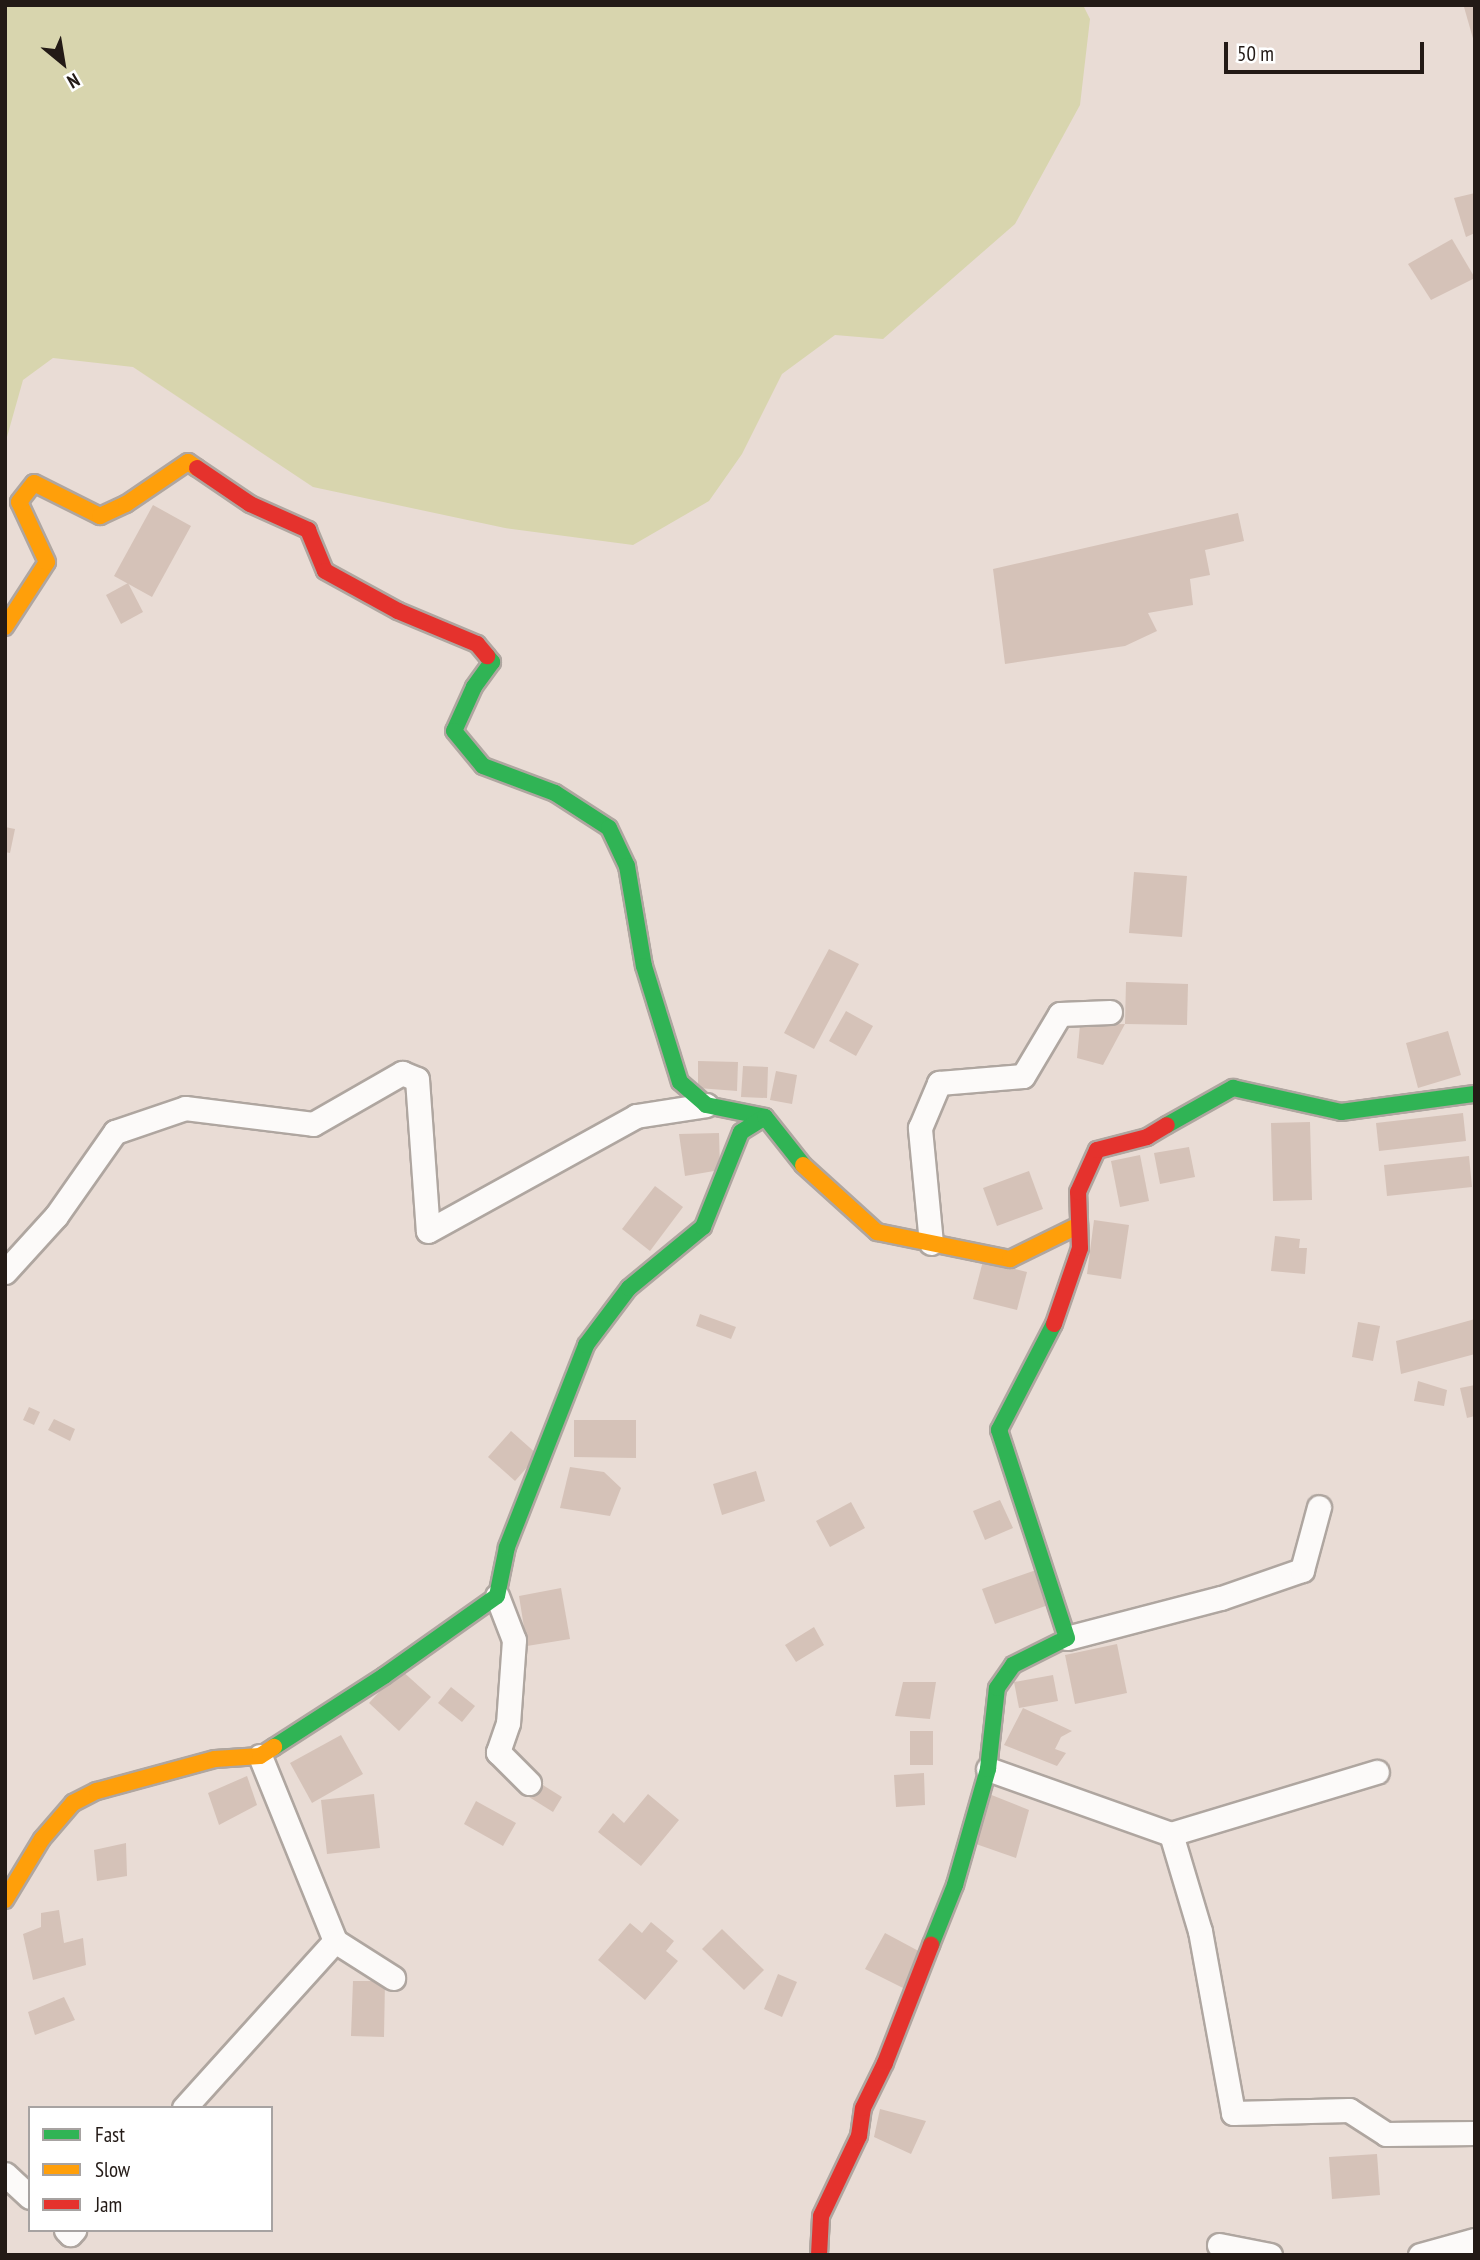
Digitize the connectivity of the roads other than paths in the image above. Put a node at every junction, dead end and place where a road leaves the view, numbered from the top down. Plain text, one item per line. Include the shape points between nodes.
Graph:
1 (5, 627) edge
2 (1110, 1012) dead end
3 (1475, 1094) edge
4 (706, 1105) junction
5 (765, 1117) junction
6 (1079, 1226) junction
7 (931, 1243) junction
8 (5, 1272) edge
9 (1319, 1507) dead end
10 (497, 1596) junction
11 (1067, 1638) junction
12 (260, 1756) junction
13 (988, 1769) junction
14 (1377, 1772) dead end
15 (529, 1783) dead end
16 (1171, 1834) junction
17 (5, 1900) edge
18 (335, 1941) junction
19 (393, 1978) dead end
20 (186, 2106) edge
21 (1475, 2133) edge
22 (5, 2174) edge
23 (28, 2195) edge
24 (1475, 2240) edge
25 (1219, 2245) dead end
26 (819, 2255) edge
27 (1270, 2255) edge
28 (1420, 2255) edge

1 - 4 street via 47,562 19,502 34,483 100,516 126,504 188,461 250,503 308,530 325,571 398,611 477,644 492,662 474,687 454,732 483,766 555,793 609,828 627,866 644,966 680,1082
2 - 7 street via 1060,1014 1023,1076 939,1083 920,1128
3 - 6 street via 1341,1112 1233,1088 1147,1137 1097,1150 1078,1192
4 - 5 street
4 - 8 street via 636,1115 428,1231 416,1079 402,1073 313,1124 185,1108 115,1132 56,1216
5 - 7 street via 801,1164 877,1232
5 - 10 street via 741,1132 703,1227 629,1288 586,1345 507,1547
6 - 7 street via 1010,1259
6 - 11 street via 1080,1248 1052,1329 999,1430
9 - 11 street via 1302,1570 1221,1598
10 - 12 street
10 - 15 street via 514,1640 508,1723 498,1752
11 - 13 street via 1013,1665 997,1688
12 - 17 street via 215,1759 97,1791 73,1803 42,1839
12 - 18 street
13 - 16 street
13 - 26 street via 955,1885 863,2108 859,2136 821,2216
14 - 16 street
16 - 21 street via 1200,1931 1233,2113 1349,2110 1385,2134
18 - 19 street
18 - 20 street
22 - 23 street
24 - 28 street
25 - 27 street

